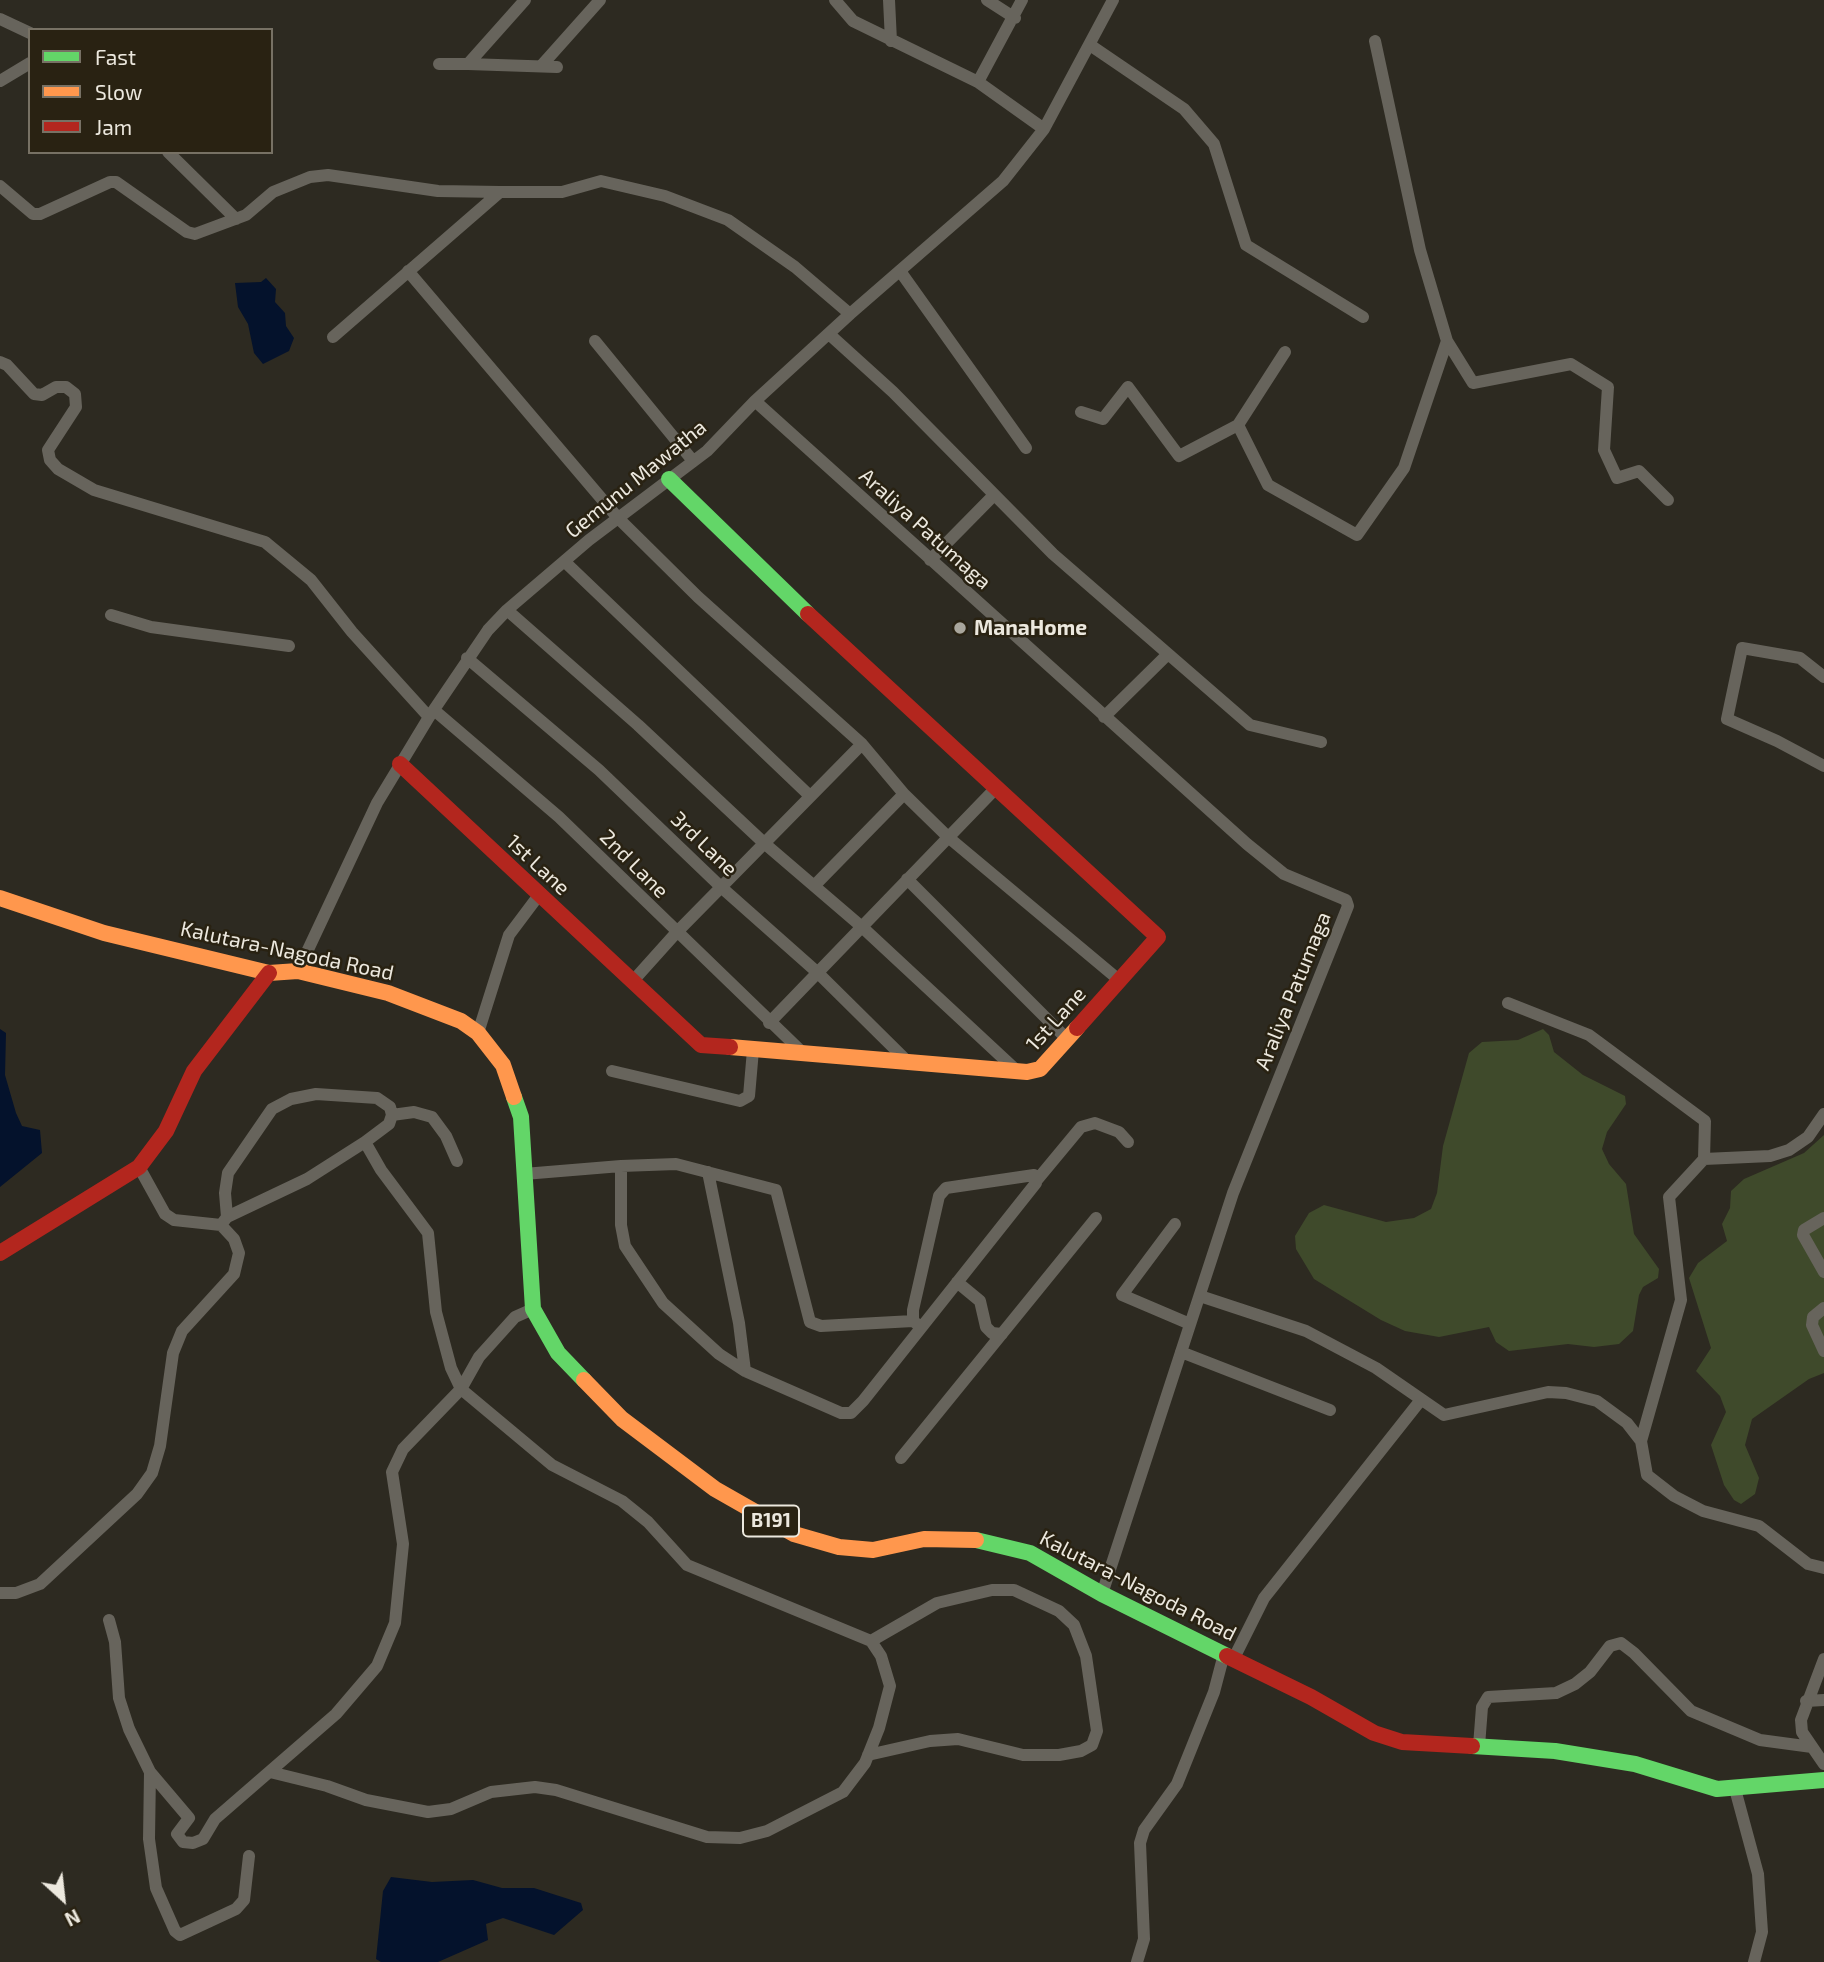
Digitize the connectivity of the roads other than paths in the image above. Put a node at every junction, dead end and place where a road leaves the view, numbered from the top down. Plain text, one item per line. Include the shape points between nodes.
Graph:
1 (525, 0) edge
2 (600, 0) edge
3 (835, 0) edge
4 (889, 0) edge
5 (987, 0) edge
6 (1022, 0) edge
7 (1113, 0) edge
8 (1015, 18) junction
9 (0, 19) edge
10 (28, 32) edge
11 (891, 41) junction
12 (1375, 41) dead end
13 (1090, 45) junction
14 (28, 64) edge
15 (439, 64) dead end
16 (468, 64) junction
17 (542, 65) junction
18 (557, 67) dead end
19 (0, 81) edge
20 (978, 82) junction
21 (1044, 129) junction
22 (170, 154) edge
23 (0, 186) edge
24 (500, 192) junction
25 (236, 219) junction
26 (408, 271) junction
27 (900, 271) junction
28 (850, 314) junction
29 (1363, 317) dead end
30 (829, 334) junction
31 (334, 337) dead end
32 (595, 341) dead end
33 (1447, 341) junction
34 (1285, 352) dead end
35 (0, 362) edge
36 (755, 401) junction
37 (1081, 412) dead end
38 (1238, 425) junction
39 (1026, 448) dead end
40 (693, 461) junction
41 (669, 479) junction
42 (994, 495) junction
43 (1668, 500) dead end
44 (618, 518) junction
45 (930, 560) junction
46 (565, 562) junction
47 (507, 610) junction
48 (111, 615) dead end
49 (289, 646) dead end
50 (1168, 654) junction
51 (467, 658) junction
52 (1824, 677) edge
53 (431, 714) junction
54 (1104, 717) junction
55 (1321, 742) dead end
56 (862, 744) junction
57 (400, 764) junction
58 (1824, 766) edge
59 (997, 788) junction
60 (904, 794) junction
61 (810, 796) junction
62 (948, 837) junction
63 (764, 843) junction
64 (907, 879) junction
65 (814, 886) junction
66 (721, 887) junction
67 (539, 895) junction
68 (0, 898) edge
69 (862, 927) junction
70 (676, 933) junction
71 (298, 971) junction
72 (268, 973) junction
73 (818, 973) junction
74 (1119, 980) junction
75 (632, 982) junction
76 (1508, 1003) dead end
77 (769, 1023) junction
78 (478, 1033) junction
79 (1067, 1039) junction
80 (753, 1050) junction
81 (802, 1052) junction
82 (909, 1063) junction
83 (612, 1071) dead end
84 (1017, 1071) junction
85 (1824, 1114) edge
86 (392, 1115) junction
87 (365, 1142) junction
88 (1128, 1142) dead end
89 (1704, 1159) junction
90 (457, 1161) dead end
91 (621, 1166) junction
92 (139, 1167) junction
93 (709, 1172) junction
94 (524, 1174) junction
95 (1037, 1180) junction
96 (1096, 1218) dead end
97 (1824, 1218) edge
98 (224, 1221) junction
99 (1175, 1224) dead end
100 (0, 1253) edge
101 (1824, 1272) edge
102 (957, 1282) junction
103 (1200, 1296) junction
104 (1824, 1308) edge
105 (533, 1310) junction
106 (917, 1324) junction
107 (1191, 1324) junction
108 (1002, 1334) junction
109 (1824, 1351) edge
110 (1181, 1352) junction
111 (745, 1371) junction
112 (461, 1389) junction
113 (1420, 1401) junction
114 (1330, 1410) dead end
115 (1641, 1441) junction
116 (901, 1458) dead end
117 (1824, 1568) edge
118 (0, 1593) edge
119 (1102, 1594) junction
120 (109, 1620) dead end
121 (870, 1641) junction
122 (1229, 1656) junction
123 (1824, 1659) edge
124 (1824, 1700) edge
125 (1806, 1701) junction
126 (1479, 1746) junction
127 (1812, 1747) junction
128 (868, 1755) junction
129 (1824, 1764) edge
130 (150, 1772) junction
131 (270, 1772) junction
132 (1824, 1780) edge
133 (1735, 1789) junction
134 (249, 1856) dead end
135 (1137, 1962) edge
136 (1754, 1962) edge

1 - 16 street
2 - 17 street
3 - 11 street via 853,21
4 - 11 street
5 - 8 street
6 - 8 street
7 - 13 street, Gemunu Mawatha
8 - 20 street
9 - 10 street
11 - 20 street
12 - 33 street via 1420,250
13 - 21 street, Gemunu Mawatha
13 - 29 street via 1184,109 1214,144 1247,245
14 - 19 street
15 - 16 street
16 - 17 street
17 - 18 street
20 - 21 street
21 - 27 street, Gemunu Mawatha via 1003,181
22 - 25 street
23 - 25 street via 33,214 110,182 122,185 187,232 195,234
24 - 25 street via 438,191 328,175 273,192
24 - 26 street
24 - 28 street via 562,192 601,181 665,196 728,220 795,267
26 - 31 street
26 - 44 street
27 - 28 street, Gemunu Mawatha
27 - 39 street
28 - 30 street, Gemunu Mawatha
30 - 36 street, Gemunu Mawatha
30 - 42 street
32 - 40 street
33 - 38 street via 1404,468 1357,536 1268,485
33 - 43 street via 1473,383 1571,364 1608,387 1604,450 1617,478 1639,471
34 - 38 street
35 - 53 street, 2nd Lane via 34,394 42,396 56,387 66,387 75,394 76,407 48,450 58,469 94,490 265,542 311,580 352,632
36 - 40 street, Gemunu Mawatha
36 - 45 street, Araliya Patumaga
37 - 38 street via 1102,419 1128,387 1179,456
40 - 41 street, Gemunu Mawatha
41 - 44 street, Gemunu Mawatha
41 - 59 main road, 1st Lane
42 - 45 street
42 - 50 street via 1053,554
44 - 46 street, Gemunu Mawatha
44 - 56 street via 698,597
45 - 54 street, Araliya Patumaga
46 - 47 street, Gemunu Mawatha
46 - 61 street
47 - 51 street, Gemunu Mawatha
47 - 63 street
48 - 49 street via 151,627
50 - 54 street
50 - 55 street via 1250,725
51 - 53 street, Gemunu Mawatha
51 - 66 street, 3rd Lane via 599,770
52 - 58 street via 1800,658 1742,648 1727,719
53 - 57 street, Gemunu Mawatha
53 - 70 street, 2nd Lane via 559,817
54 - 103 street, Araliya Patumaga via 1284,874 1346,900 1348,906 1233,1193
56 - 60 street
56 - 61 street
57 - 67 main road, 1st Lane
57 - 71 street, Gemunu Mawatha
59 - 62 street
59 - 74 main road, 1st Lane via 1158,937
60 - 62 street
60 - 65 street
61 - 63 street
62 - 64 street
62 - 74 street
63 - 65 street
63 - 66 street
64 - 69 street
64 - 79 street
65 - 69 street
66 - 70 street
66 - 73 street, 3rd Lane
67 - 75 main road, 1st Lane
67 - 78 street via 509,935
68 - 72 main road, Kalutara-Nagoda Road / B191 via 104,933
69 - 73 street
69 - 84 street
70 - 75 street
70 - 77 street, 2nd Lane
71 - 72 main road, Kalutara-Nagoda Road / B191
71 - 78 main road, Kalutara-Nagoda Road / B191 via 388,993 461,1021
72 - 92 main road via 194,1071 166,1130
73 - 77 street
73 - 82 street, 3rd Lane
74 - 79 main road, 1st Lane
75 - 80 main road, 1st Lane via 701,1045
76 - 89 street via 1589,1035 1705,1121
77 - 81 street, 2nd Lane
78 - 94 main road, Kalutara-Nagoda Road / B191 via 503,1065 521,1116
79 - 84 main road, 1st Lane via 1040,1069
80 - 81 main road, 1st Lane
80 - 83 street via 750,1096 740,1101
81 - 82 main road, 1st Lane
82 - 84 main road, 1st Lane
85 - 89 street via 1808,1136 1788,1150 1770,1156
86 - 87 street via 389,1124
86 - 90 street via 414,1112 432,1117
86 - 98 street via 390,1107 377,1098 316,1094 272,1109 228,1173
87 - 98 street via 307,1179
87 - 112 street via 428,1233 436,1312
88 - 95 street via 1119,1132 1095,1123 1081,1127
89 - 115 street via 1669,1197 1681,1300
91 - 93 street via 676,1164
91 - 94 street
91 - 111 street via 622,1237 636,1267 684,1324
92 - 98 street via 165,1214 174,1220
92 - 100 main road
93 - 106 street via 776,1190 810,1322 821,1326
93 - 111 street
94 - 105 main road, Kalutara-Nagoda Road / B191
95 - 102 street
95 - 106 street via 1028,1174 946,1188 939,1196 913,1310
96 - 108 street
97 - 101 street via 1803,1235
98 - 118 street via 239,1253 234,1274 182,1331 173,1353 152,1474 137,1494 40,1584 16,1593
99 - 107 street via 1122,1295
102 - 106 street
102 - 108 street via 980,1301 986,1327
103 - 107 street, Araliya Patumaga
103 - 113 street via 1306,1331 1376,1368
104 - 109 street via 1813,1317 1812,1325
105 - 112 street via 515,1317 479,1357
105 - 119 main road, Kalutara-Nagoda Road / B191 via 558,1353 622,1419 715,1489 794,1534 839,1547 873,1550 924,1539 982,1540 1053,1564
106 - 111 street via 851,1413 841,1413
107 - 110 street, Araliya Patumaga
108 - 116 street
110 - 114 street
110 - 119 street, Araliya Patumaga
112 - 121 street via 552,1465 622,1501 687,1565
112 - 131 street via 403,1449 392,1472 403,1544 395,1623 377,1666 336,1714
113 - 115 street via 1444,1415 1520,1396 1585,1396 1611,1409
113 - 122 street via 1264,1598
115 - 117 street via 1647,1475 1674,1496 1703,1511 1759,1527 1808,1564
119 - 122 main road, Kalutara-Nagoda Road / B191
120 - 130 street via 116,1642 119,1698
121 - 128 street via 881,1656 890,1686
121 - 128 street via 937,1603 992,1590 1014,1590 1059,1611 1074,1625 1086,1656 1097,1731 1092,1745 1059,1755 1023,1755 958,1739
122 - 126 main road, Kalutara-Nagoda Road / B191 via 1374,1733 1402,1742
122 - 135 street via 1178,1784 1144,1830 1140,1843 1144,1939
123 - 125 street
124 - 125 street
125 - 127 street via 1802,1732
126 - 127 street via 1482,1707 1488,1697 1556,1693 1575,1684 1610,1646 1620,1643 1691,1711 1760,1740
126 - 133 main road, Kalutara-Nagoda Road / B191 via 1555,1751 1621,1762 1717,1789
127 - 129 street
128 - 131 street via 843,1792 766,1831 740,1838 707,1838 535,1787 491,1792 451,1809 428,1812 366,1800
130 - 131 street via 189,1818 177,1834 183,1842 193,1843 203,1839 215,1819
130 - 134 street via 149,1839 156,1888 175,1931 180,1935 236,1909 244,1900
132 - 133 main road, Kalutara-Nagoda Road / B191
133 - 136 street via 1758,1874 1762,1932

